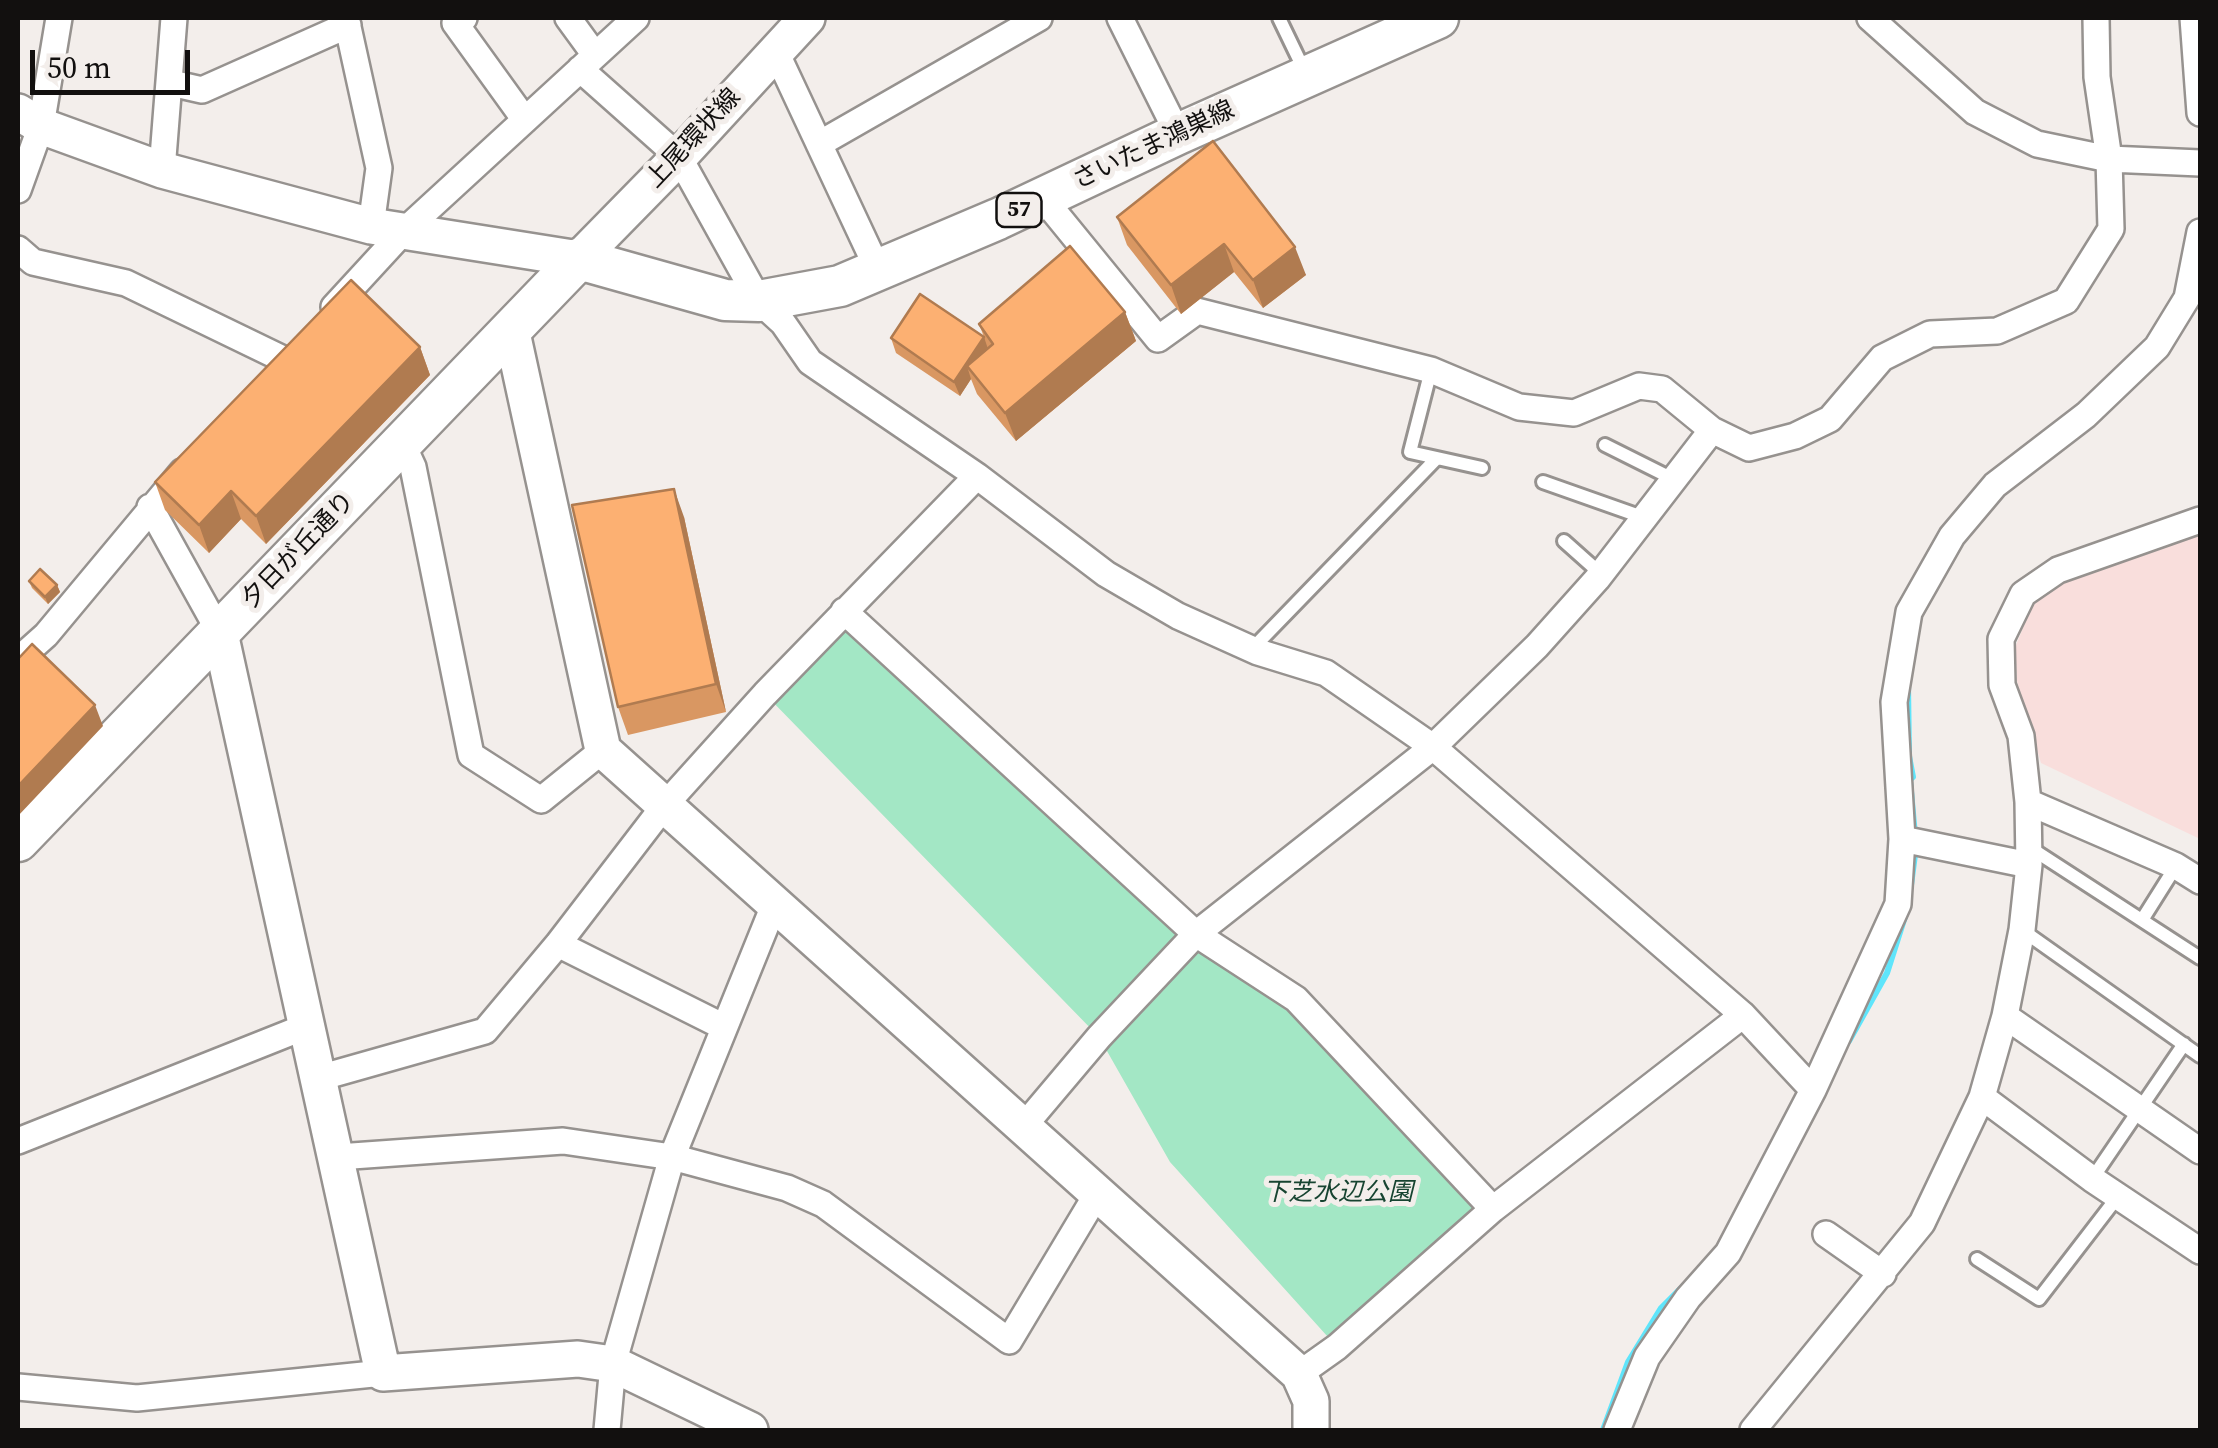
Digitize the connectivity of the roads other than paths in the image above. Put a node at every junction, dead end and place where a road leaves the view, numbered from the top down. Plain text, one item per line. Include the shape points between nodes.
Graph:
1 (59, 18) edge
2 (174, 18) edge
3 (464, 18) edge
4 (568, 18) edge
5 (636, 18) edge
6 (807, 18) edge
7 (1040, 18) edge
8 (1120, 18) edge
9 (1279, 18) edge
10 (1870, 18) edge
11 (2096, 18) edge
12 (2193, 18) edge
13 (347, 21) edge
14 (1424, 21) edge
15 (775, 50) junction
16 (588, 62) junction
17 (1307, 76) junction
18 (171, 83) junction
19 (2200, 114) edge
20 (29, 119) edge
21 (525, 120) junction
22 (1178, 134) junction
23 (819, 144) junction
24 (679, 157) junction
25 (2108, 159) junction
26 (2200, 162) edge
27 (162, 170) junction
28 (18, 190) edge
29 (1043, 198) junction
30 (387, 229) junction
31 (2200, 232) edge
32 (18, 248) edge
33 (580, 259) junction
34 (878, 272) junction
35 (759, 302) junction
36 (510, 328) junction
37 (1431, 370) junction
38 (1712, 430) junction
39 (402, 443) junction
40 (1606, 444) dead end
41 (204, 448) edge
42 (1437, 458) junction
43 (1482, 468) dead end
44 (977, 476) junction
45 (1676, 480) junction
46 (1543, 482) dead end
47 (150, 507) junction
48 (1645, 518) junction
49 (2200, 520) edge
50 (1564, 542) dead end
51 (1601, 574) junction
52 (844, 612) junction
53 (220, 632) junction
54 (1252, 650) junction
55 (18, 660) edge
56 (1433, 748) junction
57 (603, 750) junction
58 (2028, 802) junction
59 (664, 806) junction
60 (1902, 840) junction
61 (18, 842) edge
62 (2030, 856) junction
63 (2176, 866) junction
64 (2200, 881) edge
65 (776, 903) junction
66 (2142, 920) junction
67 (2022, 930) junction
68 (1196, 934) junction
69 (558, 944) junction
70 (2200, 958) edge
71 (1743, 1014) junction
72 (2005, 1016) junction
73 (306, 1026) junction
74 (724, 1027) junction
75 (2184, 1044) junction
76 (2200, 1056) edge
77 (319, 1078) junction
78 (1813, 1090) junction
79 (1982, 1097) junction
80 (2140, 1108) junction
81 (1023, 1128) junction
82 (18, 1141) edge
83 (2200, 1151) edge
84 (338, 1156) junction
85 (672, 1157) junction
86 (2092, 1179) junction
87 (1098, 1194) junction
88 (2119, 1195) junction
89 (1494, 1209) junction
90 (1826, 1234) dead end
91 (2200, 1251) edge
92 (1977, 1260) dead end
93 (1883, 1274) junction
94 (614, 1364) junction
95 (384, 1373) junction
96 (1299, 1374) junction
97 (18, 1387) edge
98 (607, 1430) edge
99 (750, 1430) edge
100 (1312, 1430) edge
101 (1617, 1430) edge
102 (1753, 1430) edge

1 - 20 street
2 - 18 street
3 - 21 street via 454,24
4 - 16 street
5 - 16 street
6 - 15 street, 上尾環状線
7 - 23 street
8 - 22 street
9 - 17 lane
10 - 25 street via 1975,112 2037,144
11 - 25 street
12 - 19 street
13 - 18 street via 202,90
13 - 30 street
14 - 17 main road, さいたま鴻巣線 / 57
15 - 23 street
15 - 24 street, 上尾環状線
16 - 21 street
16 - 24 street
17 - 22 main road, さいたま鴻巣線 / 57
18 - 27 street
20 - 27 street
20 - 28 street
21 - 30 street
22 - 29 main road, さいたま鴻巣線 / 57
23 - 34 street
24 - 33 street, 上尾環状線
24 - 35 street
25 - 26 street
25 - 38 street via 2111,229 2066,301 1997,331 1930,334 1882,358 1830,418 1794,436 1749,448
27 - 30 street
29 - 34 main road, さいたま鴻巣線 / 57
29 - 37 street via 1158,340 1197,310
30 - 32 street via 291,353 126,283 33,262
30 - 33 street
31 - 60 street via 2187,298 2156,348 2086,415 1995,485 1952,536 1908,612 1894,702
33 - 35 main road, さいたま鴻巣線 / 57 via 725,300
33 - 36 main road, 夕日が丘通り
34 - 35 main road, さいたま鴻巣線 / 57
35 - 44 street via 810,362
36 - 39 main road, 夕日が丘通り
36 - 57 street
37 - 38 street via 1519,407 1574,414 1639,386 1662,389
37 - 42 lane via 1410,452
38 - 45 street
39 - 53 main road, 夕日が丘通り
39 - 57 street via 413,466 471,754 541,800
40 - 45 lane
41 - 47 street
42 - 43 lane
42 - 54 lane
44 - 52 street
44 - 54 street via 1106,574
45 - 48 street
46 - 48 lane
47 - 53 street
47 - 55 street
48 - 51 street
49 - 58 street via 2058,570 2023,594 2001,639 2002,686 2021,736
50 - 51 lane
51 - 56 street
52 - 59 street
52 - 68 street
53 - 61 main road, 夕日が丘通り
53 - 73 street
54 - 56 street via 1326,673
56 - 68 street
56 - 71 street
57 - 59 street
58 - 62 street
58 - 63 street
59 - 65 street
59 - 69 street
60 - 62 street
60 - 78 street via 1898,904
62 - 66 lane
62 - 67 street
63 - 64 street
63 - 66 lane
65 - 74 street
65 - 81 street
66 - 70 lane
67 - 72 street
67 - 75 lane
68 - 81 street
68 - 89 street via 1296,998
69 - 74 street
69 - 77 street via 485,1031
71 - 78 street
71 - 89 street
72 - 79 street
72 - 80 street
73 - 77 street
73 - 82 street
74 - 85 street
75 - 76 lane
75 - 80 lane
77 - 84 street
78 - 101 street via 1728,1253 1647,1356
79 - 86 street
79 - 93 street via 1922,1222
80 - 83 street
80 - 86 lane
81 - 87 street
84 - 85 street via 563,1141
84 - 95 street
85 - 87 street via 823,1204 1010,1340
85 - 94 street
86 - 88 street
87 - 96 street
88 - 91 street
88 - 92 lane via 2039,1299
89 - 96 street
90 - 93 street
93 - 102 street
94 - 95 street via 578,1360
94 - 98 street
94 - 99 street
95 - 97 street via 138,1398
96 - 100 street

